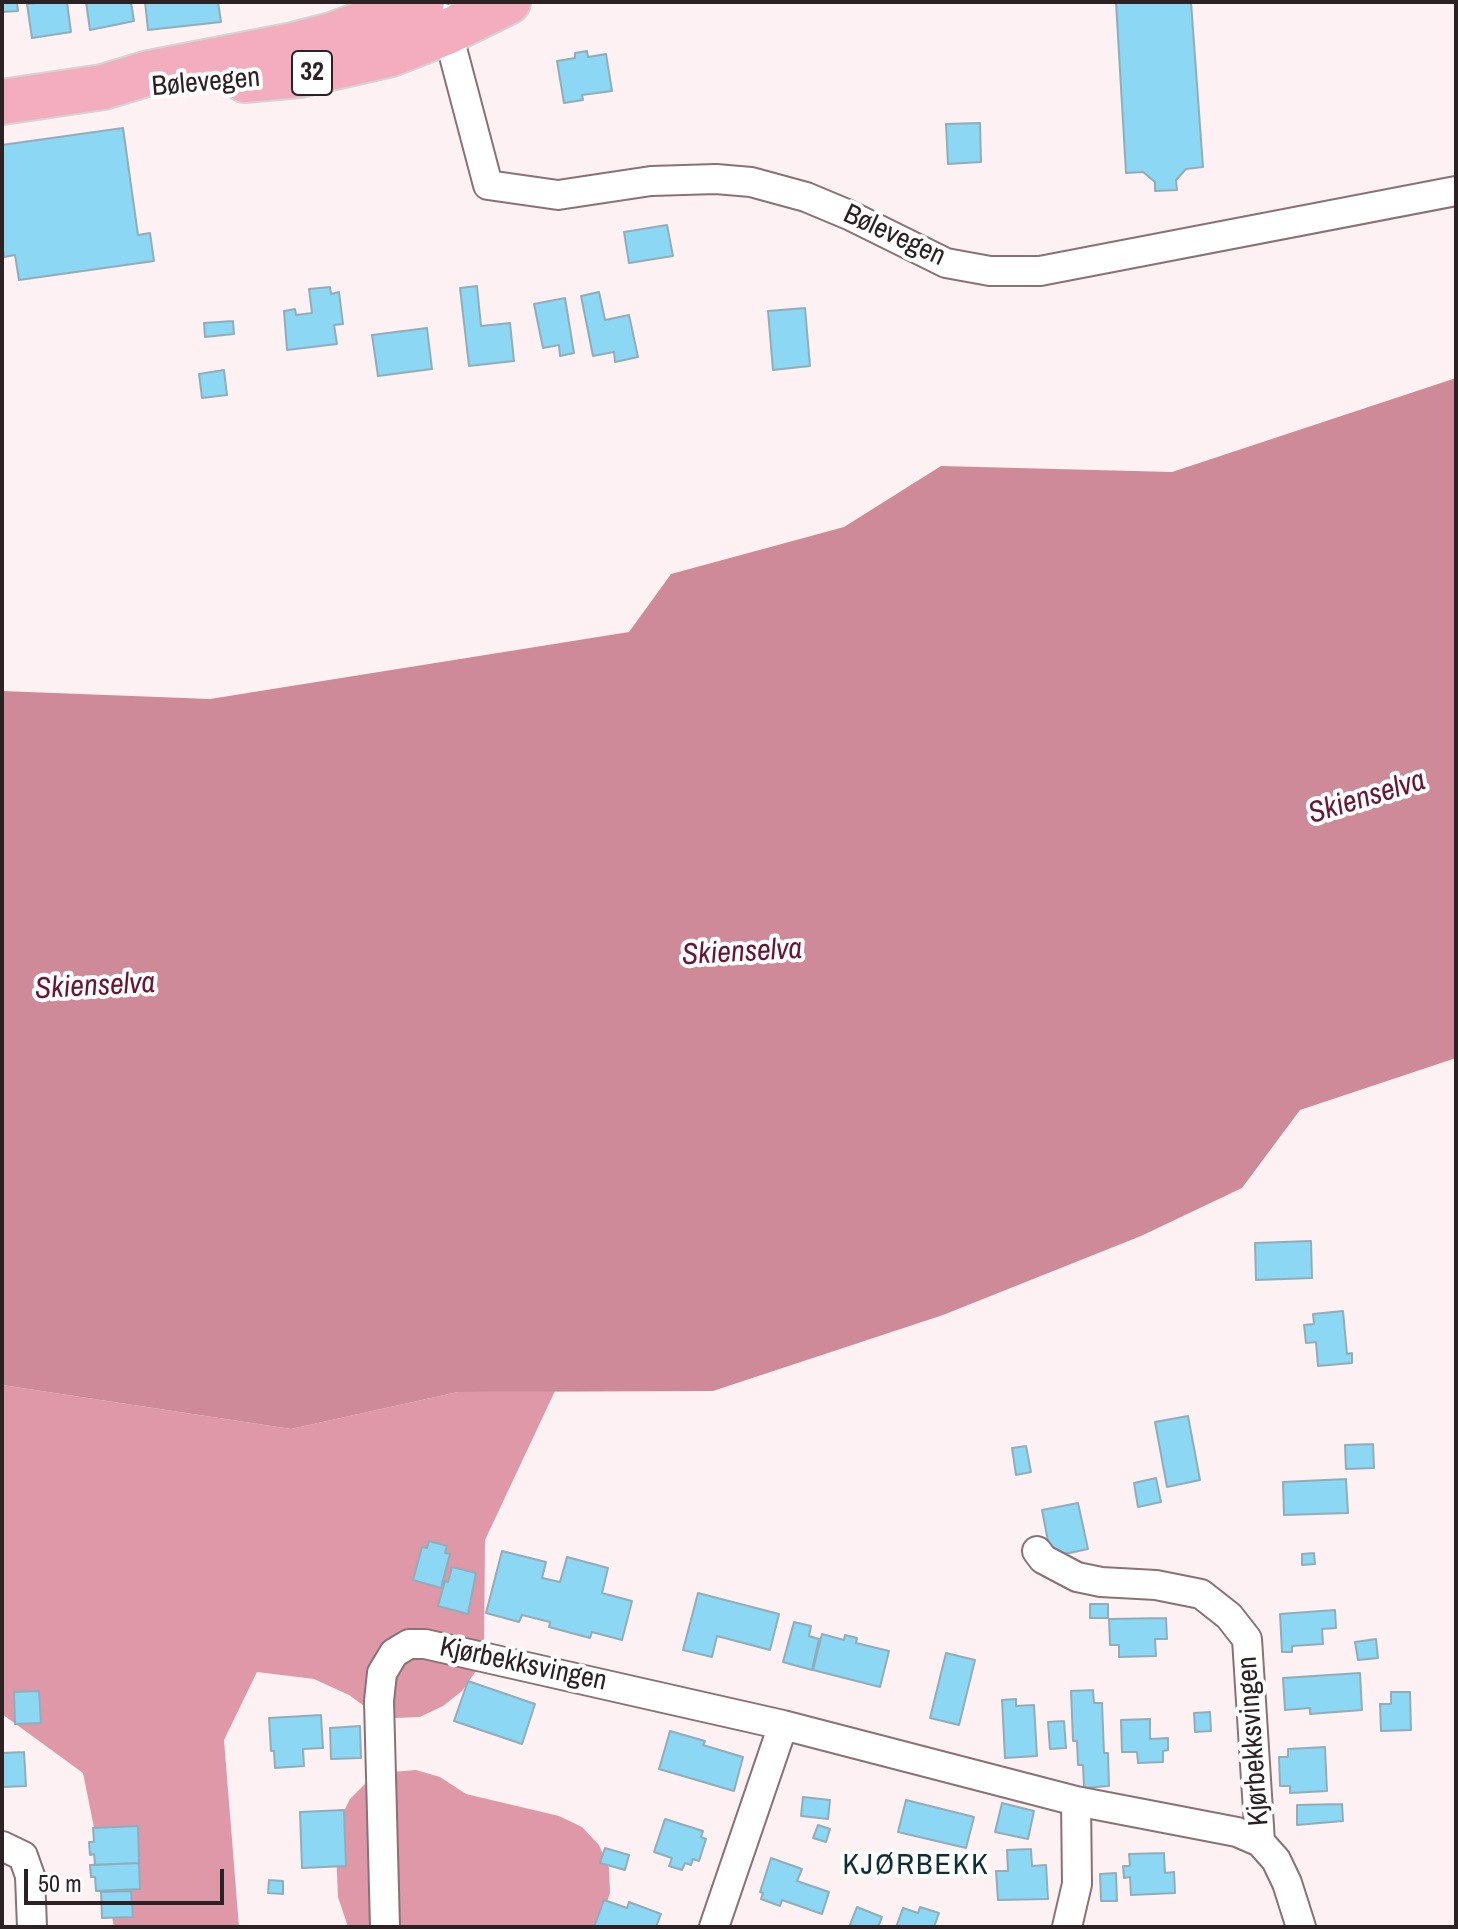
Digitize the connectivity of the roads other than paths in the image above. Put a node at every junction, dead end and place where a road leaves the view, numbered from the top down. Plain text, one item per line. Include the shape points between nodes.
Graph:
1 (508, 2) edge
2 (436, 12) edge
3 (2, 102) edge
4 (1456, 191) edge
5 (1037, 1551) dead end
6 (783, 1725) junction
7 (1076, 1801) junction
8 (1260, 1842) junction
9 (2, 1846) edge
10 (32, 1927) edge
11 (385, 1927) edge
12 (714, 1927) edge
13 (1067, 1927) edge
14 (1301, 1927) edge

1 - 2 main road, Bølevegen / 32
2 - 3 main road, Bølevegen / 32 via 103,87
2 - 4 street, Bølevegen via 488,185 558,195 651,181 751,182 806,197 946,263 990,271 1040,271
5 - 8 street, Kjørbekksvingen via 1058,1570 1077,1577 1201,1594 1247,1639
6 - 7 street, Kjørbekksvingen
6 - 11 street, Kjørbekksvingen via 539,1668 409,1644 394,1653 382,1673 379,1701
6 - 12 street
7 - 8 street, Kjørbekksvingen via 1237,1832
7 - 13 street via 1077,1884
8 - 14 street, Kjørbekksvingen via 1276,1860
9 - 10 street via 23,1856 27,1866

